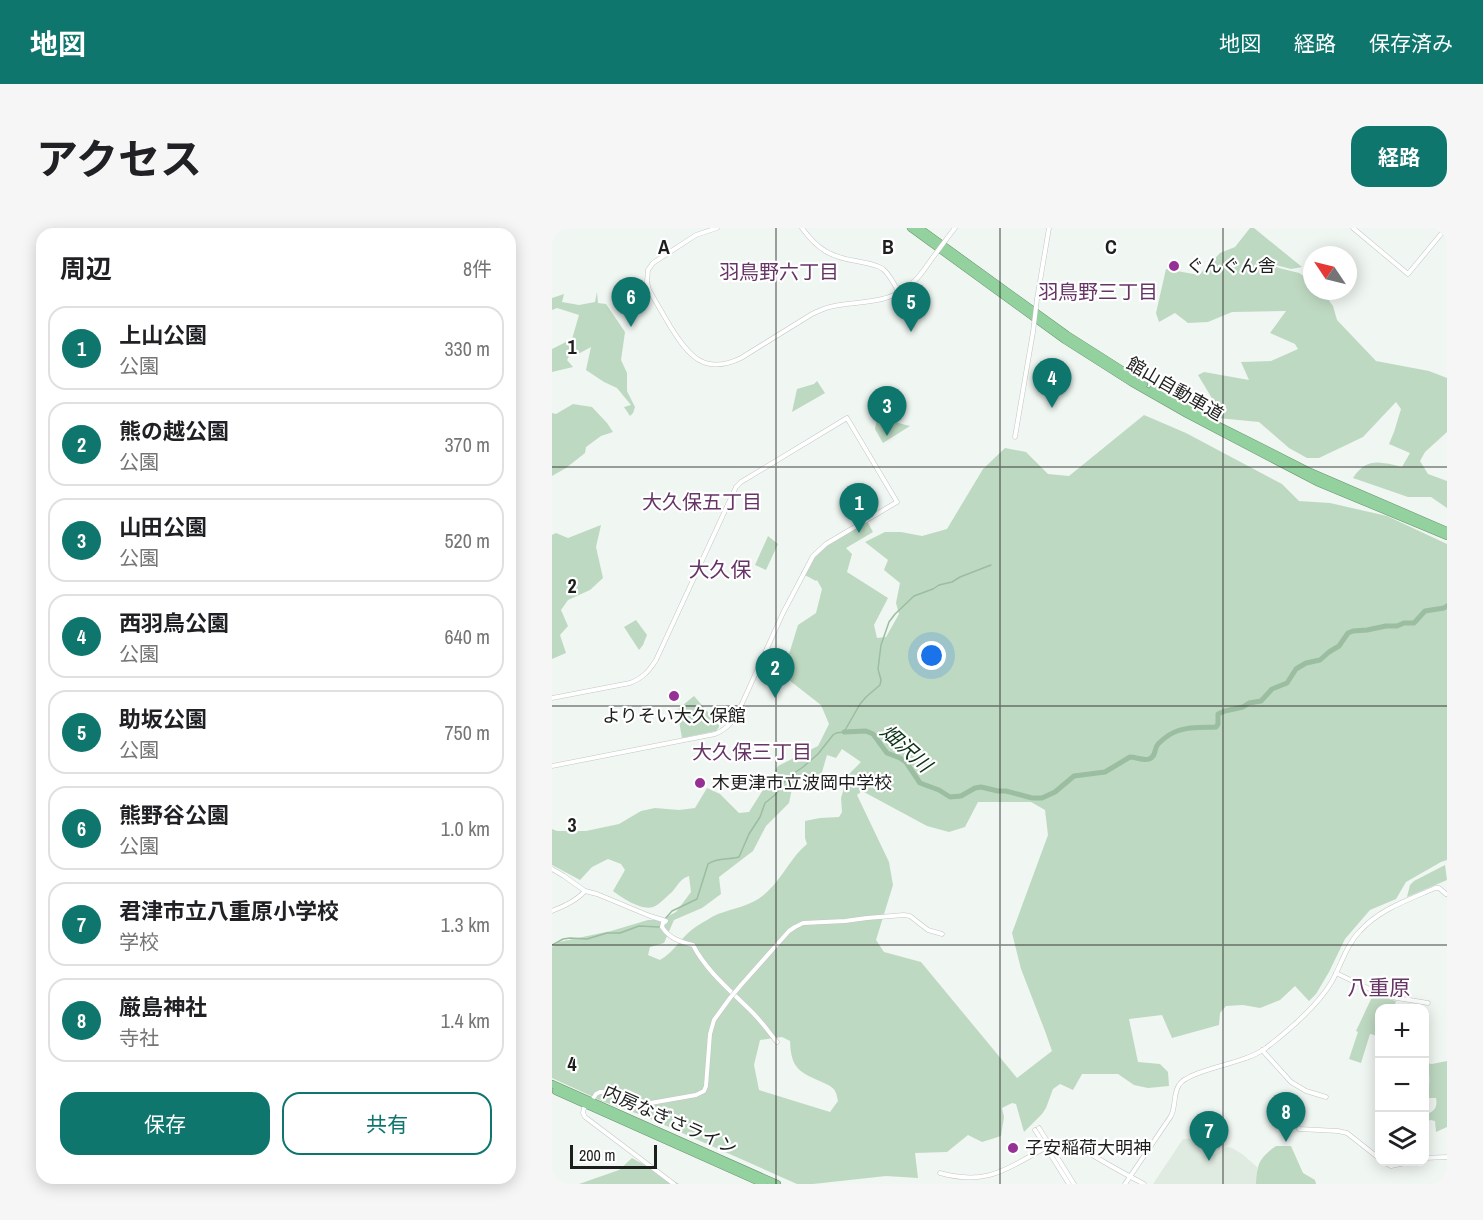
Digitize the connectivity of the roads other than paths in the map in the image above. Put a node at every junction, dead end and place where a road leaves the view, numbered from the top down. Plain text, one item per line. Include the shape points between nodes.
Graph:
1 (717, 228) edge
2 (802, 228) edge
3 (911, 228) edge
4 (919, 228) edge
5 (955, 228) edge
6 (1049, 228) edge
7 (1353, 228) edge
8 (1446, 228) edge
9 (899, 292) junction
10 (1015, 437) dead end
11 (1447, 531) edge
12 (1447, 536) edge
13 (552, 698) edge
14 (552, 766) edge
15 (552, 869) edge
16 (585, 891) junction
17 (1446, 894) edge
18 (552, 911) edge
19 (942, 934) dead end
20 (1336, 973) junction
21 (1428, 1003) dead end
22 (777, 1042) dead end
23 (1262, 1050) junction
24 (552, 1084) edge
25 (552, 1089) edge
26 (1326, 1097) dead end
27 (589, 1104) junction
28 (1037, 1129) dead end
29 (1299, 1129) dead end
30 (1048, 1147) junction
31 (1375, 1155) edge
32 (1447, 1156) edge
33 (1429, 1158) edge
34 (940, 1173) dead end
35 (1130, 1177) junction
36 (674, 1184) edge
37 (764, 1184) edge
38 (777, 1184) edge
39 (1069, 1184) edge
40 (1074, 1184) edge
41 (1125, 1184) edge
42 (1144, 1184) edge

1 - 9 street via 696,235 656,260 647,279 649,290 682,344 692,356 706,363 730,363 832,306 878,301
2 - 9 street via 828,254 883,269
3 - 12 highway, 館山自動車道 via 1065,340 1131,382 1317,482
4 - 11 highway, 館山自動車道 via 1067,335 1134,378 1316,475
5 - 9 street, bridge via 917,279
6 - 10 street, bridge
7 - 8 street via 1408,274
13 - 14 street via 641,679 656,660 736,487 847,418 897,502 826,544 813,556 740,708 725,730
15 - 16 street
16 - 18 street
16 - 22 street via 666,921 664,931 681,943 693,945 702,960
17 - 20 street via 1435,888 1380,914 1354,938
19 - 27 street, bridge via 904,915 795,927 714,1020 704,1091 645,1104 600,1092
20 - 21 street via 1380,994
20 - 23 street via 1317,1002
23 - 26 street via 1291,1082
23 - 35 street via 1181,1082 1173,1111
24 - 27 highway, 内房なぎさライン
25 - 27 highway, 内房なぎさライン
27 - 36 street via 583,1113 585,1117
27 - 37 highway, 内房なぎさライン
27 - 38 highway, 内房なぎさライン
28 - 30 street
29 - 31 street via 1343,1132
30 - 34 street via 988,1179 963,1180
30 - 35 street via 1063,1144 1078,1148
30 - 39 street
30 - 40 street
32 - 33 street
35 - 41 street
35 - 42 street

